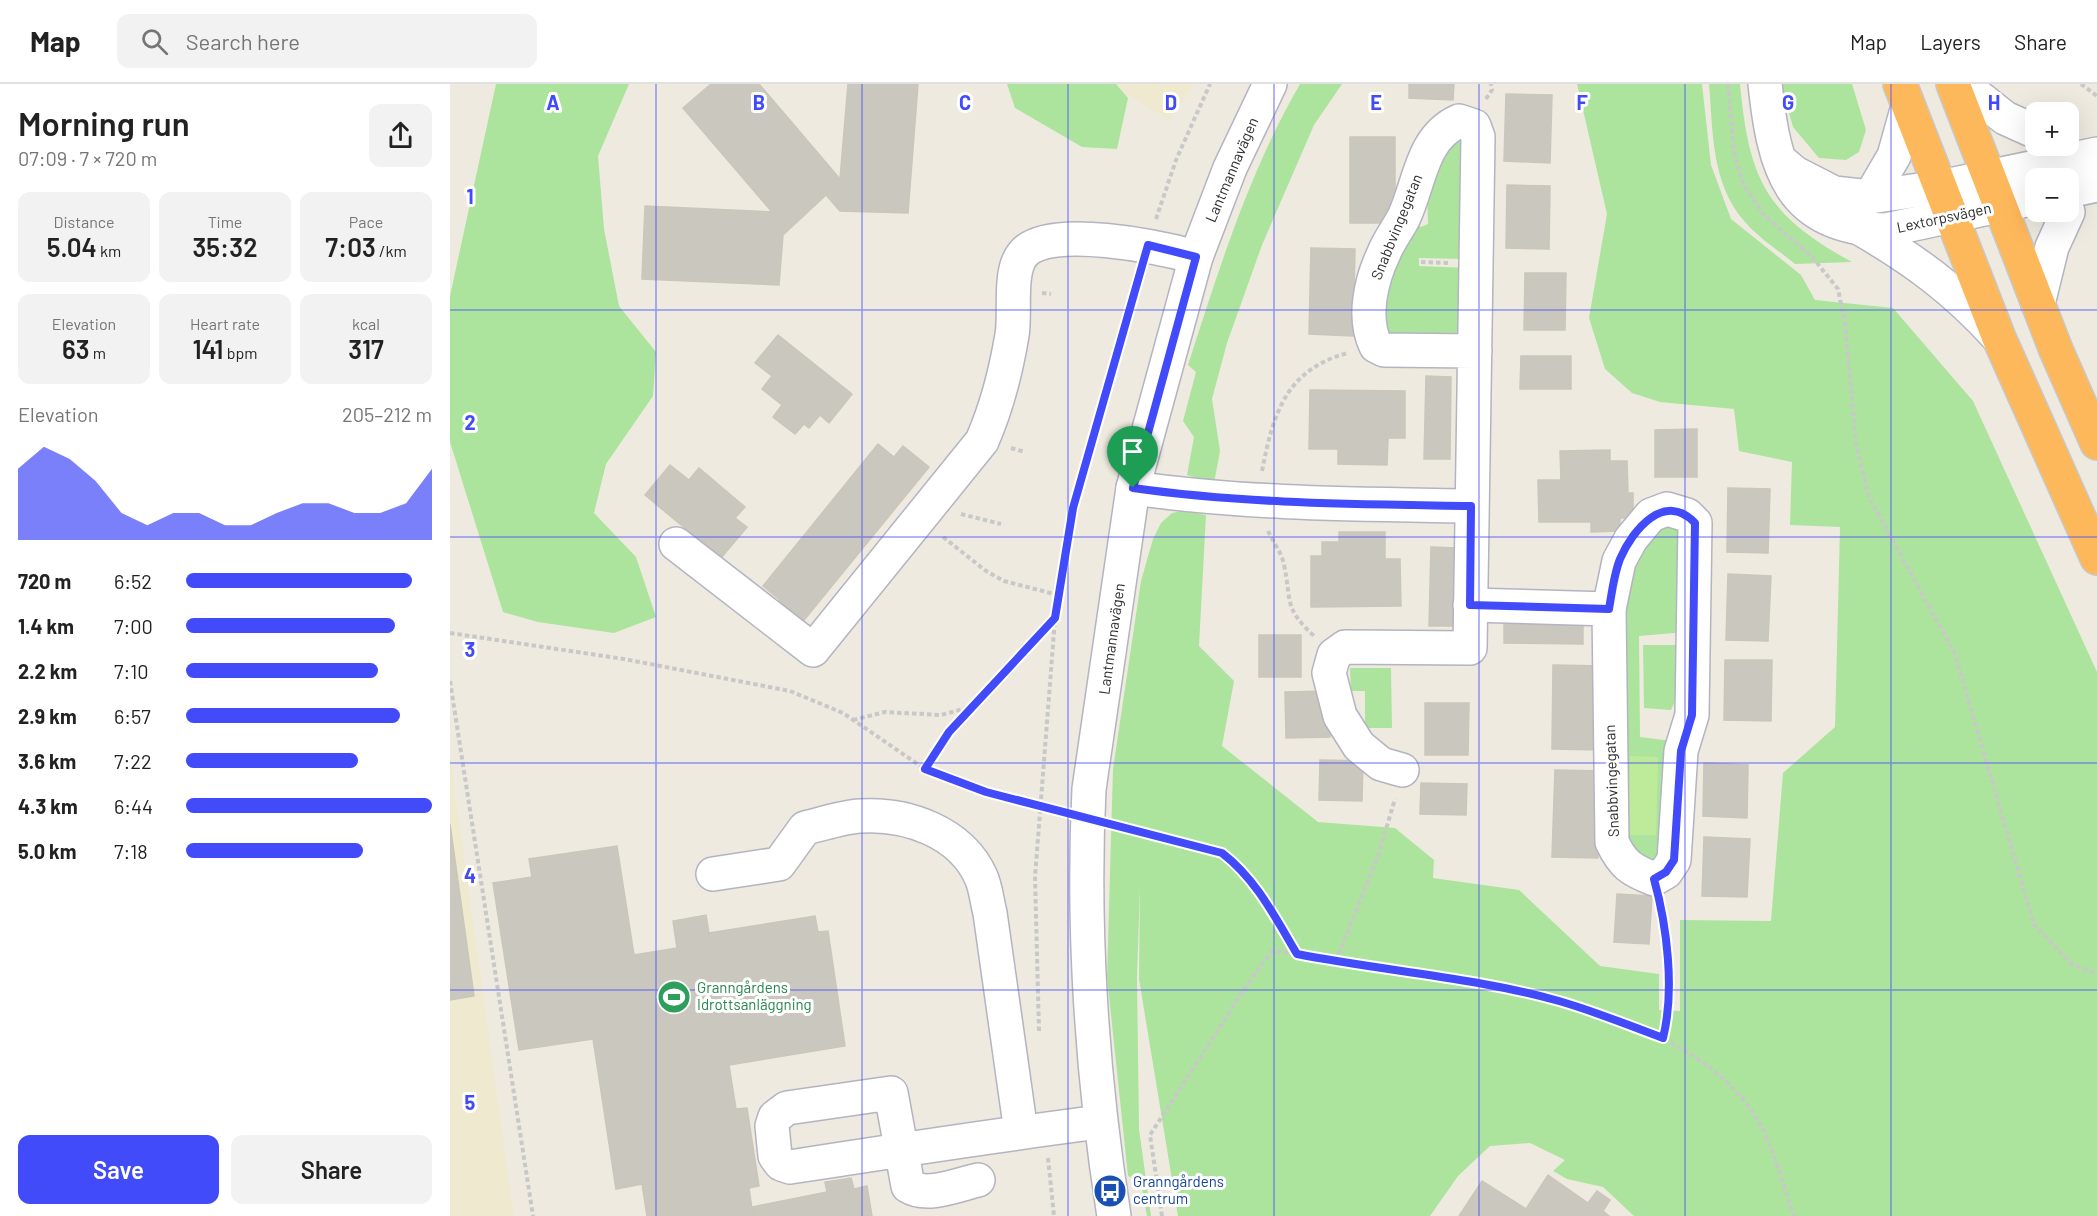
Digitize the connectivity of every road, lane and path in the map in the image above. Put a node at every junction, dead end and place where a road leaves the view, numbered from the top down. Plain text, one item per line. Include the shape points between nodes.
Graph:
1 (1210, 84) edge
2 (1270, 84) edge
3 (1728, 84) edge
4 (1765, 84) edge
5 (1953, 84) edge
6 (1962, 84) edge
7 (2081, 84) edge
8 (1904, 95) edge
9 (2097, 96) edge
10 (2025, 127) edge
11 (2079, 146) edge
12 (2097, 152) edge
13 (1777, 158) junction
14 (1994, 191) junction
15 (2025, 196) edge
16 (1870, 197) junction
17 (1945, 202) junction
18 (2065, 222) edge
19 (1861, 229) junction
20 (1148, 245) junction
21 (1196, 257) junction
22 (2038, 304) junction
23 (1999, 338) junction
24 (1474, 351) junction
25 (2097, 443) edge
26 (1133, 488) junction
27 (1471, 506) junction
28 (959, 513) dead end
29 (1001, 524) dead end
30 (941, 536) dead end
31 (676, 544) dead end
32 (2097, 558) edge
33 (1058, 595) junction
34 (1470, 605) junction
35 (1609, 609) junction
36 (1055, 618) junction
37 (450, 633) edge
38 (450, 681) edge
39 (970, 707) junction
40 (853, 720) junction
41 (925, 769) junction
42 (1402, 770) joint
43 (713, 874) dead end
44 (1654, 879) junction
45 (1297, 954) junction
46 (1336, 961) junction
47 (2097, 974) edge
48 (1663, 1038) junction
49 (1040, 1042) dead end
50 (1100, 1122) junction
51 (1033, 1130) junction
52 (978, 1180) dead end
53 (533, 1216) edge
54 (1054, 1216) edge
55 (1114, 1216) edge
56 (1162, 1216) edge
57 (1794, 1216) edge

1 - 20 path via 1176,160
2 - 21 street, Lantmannavägen via 1230,168
3 - 47 path via 1734,152 1743,184 1764,215 1813,258 1838,289 1845,323 1856,444 1869,497 1955,654 2034,925 2072,964
4 - 13 street, Lextorpsvägen
5 - 14 highway
6 - 10 street via 2004,118
7 - 9 path
8 - 16 street via 1894,156
8 - 17 highway
11 - 12 street
12 - 14 street
13 - 16 street, Lextorpsvägen via 1795,173 1834,193
13 - 19 street, Lextorpsvägen via 1806,207
14 - 15 street
14 - 17 street, Lextorpsvägen
14 - 22 highway
16 - 17 street, Lextorpsvägen
17 - 19 street, Lextorpsvägen via 1905,227
17 - 23 highway
18 - 22 street via 2052,247
19 - 23 street via 1945,283
20 - 21 street
20 - 31 street via 1080,240 1045,242 1022,255 1015,273 1013,332 1007,363 992,421 982,441 813,650
20 - 33 path via 1073,508
21 - 26 street, Lantmannavägen
22 - 25 highway
23 - 32 highway
24 - 24 street, Snabbvingegatan via 1478,137 1474,126 1459,121 1442,131 1427,151 1404,216 1377,271 1369,324 1376,346 1384,350
24 - 27 street, Snabbvingegatan
26 - 27 street via 1260,502
26 - 50 street, Lantmannavägen via 1089,789 1088,934
27 - 34 street, Snabbvingegatan
28 - 29 path
30 - 33 path via 1004,581
33 - 36 path
34 - 35 street
34 - 42 street, Snabbvingegatan via 1470,648 1345,647 1334,654 1330,663 1340,716 1350,734 1381,764
35 - 44 street, Snabbvingegatan via 1612,842 1621,860
35 - 44 street, Snabbvingegatan via 1620,561 1630,538 1651,515 1668,509 1687,514 1695,523 1692,715 1681,751 1674,860 1666,872
36 - 39 path
36 - 49 path via 1035,877
37 - 40 path via 624,659 790,691 843,712
38 - 53 path
39 - 40 path via 941,714 885,712
39 - 41 path
40 - 41 path
41 - 45 path, bridge via 986,792 1222,853 1255,885
42 - 46 path via 1378,856
43 - 51 street via 780,864 805,828 859,816 900,817 960,845 982,878
44 - 48 path via 1664,915 1668,977
45 - 46 path
45 - 56 path via 1272,951 1150,1135
46 - 48 path via 1473,982 1557,1001
48 - 57 path via 1710,1068 1750,1108 1773,1154
50 - 51 street
50 - 55 street, Lantmannavägen
51 - 52 street via 901,1150 908,1186 916,1191
51 - 54 path

